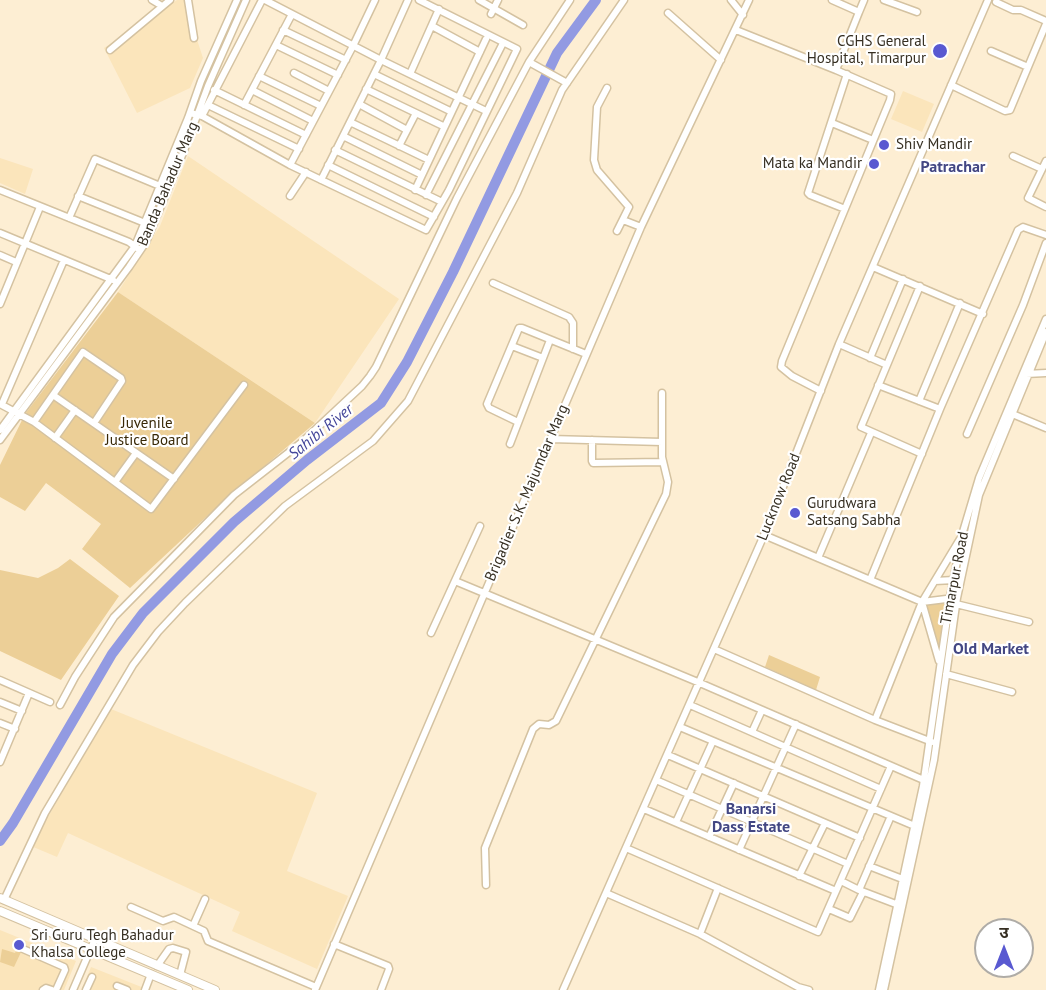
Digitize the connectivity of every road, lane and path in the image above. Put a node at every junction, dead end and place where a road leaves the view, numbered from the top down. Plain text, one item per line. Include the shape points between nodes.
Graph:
1 (152, 0) edge
2 (170, 0) edge
3 (188, 0) edge
4 (237, 0) edge
5 (246, 0) edge
6 (264, 0) edge
7 (375, 0) edge
8 (408, 0) edge
9 (419, 0) edge
10 (479, 0) edge
11 (498, 0) edge
12 (570, 0) edge
13 (624, 0) edge
14 (731, 0) edge
15 (749, 0) edge
16 (832, 0) edge
17 (864, 0) edge
18 (884, 0) edge
19 (988, 0) edge
20 (996, 2) dead end
21 (162, 6) junction
22 (440, 9) junction
23 (492, 11) junction
24 (859, 12) junction
25 (917, 12) dead end
26 (668, 13) dead end
27 (292, 14) junction
28 (743, 15) junction
29 (1046, 22) edge
30 (523, 24) dead end
31 (432, 26) junction
32 (283, 30) junction
33 (736, 30) junction
34 (194, 38) dead end
35 (486, 39) dead end
36 (276, 45) junction
37 (502, 45) dead end
38 (353, 46) junction
39 (110, 50) dead end
40 (991, 51) dead end
41 (480, 52) junction
42 (346, 60) junction
43 (381, 60) junction
44 (721, 60) junction
45 (531, 63) junction
46 (1028, 67) junction
47 (836, 70) junction
48 (294, 74) dead end
49 (374, 74) junction
50 (410, 74) junction
51 (847, 74) junction
52 (338, 75) junction
53 (259, 76) junction
54 (201, 81) junction
55 (567, 83) junction
56 (951, 85) junction
57 (208, 86) junction
58 (607, 88) dead end
59 (366, 89) junction
60 (252, 90) junction
61 (216, 91) junction
62 (329, 91) junction
63 (457, 97) junction
64 (359, 104) junction
65 (472, 104) junction
66 (208, 105) junction
67 (244, 105) junction
68 (321, 106) junction
69 (450, 111) junction
70 (486, 111) junction
71 (190, 112) junction
72 (416, 113) junction
73 (200, 116) junction
74 (314, 121) junction
75 (350, 122) junction
76 (832, 123) junction
77 (443, 126) junction
78 (407, 130) junction
79 (306, 135) junction
80 (343, 136) junction
81 (873, 140) junction
82 (399, 146) junction
83 (299, 149) junction
84 (335, 150) junction
85 (1013, 156) dead end
86 (429, 160) junction
87 (1046, 161) edge
88 (290, 165) junction
89 (328, 165) junction
90 (1042, 169) junction
91 (306, 172) junction
92 (422, 175) junction
93 (321, 180) junction
94 (160, 186) junction
95 (0, 190) edge
96 (415, 190) junction
97 (78, 195) junction
98 (426, 195) junction
99 (291, 196) dead end
100 (442, 202) junction
101 (40, 207) junction
102 (1046, 207) edge
103 (844, 209) junction
104 (150, 211) junction
105 (158, 215) junction
106 (434, 217) junction
107 (69, 218) junction
108 (623, 220) junction
109 (145, 223) junction
110 (641, 227) junction
111 (617, 231) dead end
112 (0, 233) edge
113 (1046, 235) edge
114 (24, 243) junction
115 (1046, 243) edge
116 (137, 248) junction
117 (0, 255) edge
118 (64, 260) junction
119 (16, 262) junction
120 (873, 267) junction
121 (110, 278) junction
122 (903, 279) junction
123 (117, 283) junction
124 (493, 283) dead end
125 (920, 286) junction
126 (960, 303) junction
127 (0, 304) edge
128 (983, 314) junction
129 (1046, 319) edge
130 (1046, 332) edge
131 (550, 340) junction
132 (839, 344) junction
133 (512, 346) junction
134 (573, 349) junction
135 (586, 354) junction
136 (543, 358) junction
137 (870, 358) junction
138 (887, 365) junction
139 (1046, 373) edge
140 (1026, 374) junction
141 (244, 385) dead end
142 (879, 385) junction
143 (821, 391) junction
144 (662, 393) dead end
145 (53, 395) junction
146 (919, 401) junction
147 (1, 404) edge
148 (75, 410) junction
149 (940, 410) junction
150 (17, 412) junction
151 (1010, 412) junction
152 (34, 422) junction
153 (518, 422) junction
154 (94, 423) junction
155 (1046, 428) edge
156 (0, 430) edge
157 (872, 433) junction
158 (967, 434) dead end
159 (55, 438) junction
160 (550, 439) junction
161 (0, 440) edge
162 (592, 440) junction
163 (662, 442) junction
164 (510, 444) dead end
165 (136, 453) junction
166 (922, 454) junction
167 (663, 462) junction
168 (174, 479) junction
169 (115, 482) junction
170 (480, 526) dead end
171 (764, 534) junction
172 (962, 535) junction
173 (818, 558) junction
174 (870, 580) junction
175 (954, 580) junction
176 (455, 581) junction
177 (934, 581) junction
178 (484, 594) junction
179 (955, 600) junction
180 (922, 602) junction
181 (1029, 622) dead end
182 (431, 633) dead end
183 (596, 641) junction
184 (714, 650) junction
185 (940, 664) junction
186 (946, 674) junction
187 (0, 680) edge
188 (700, 683) junction
189 (1012, 692) dead end
190 (29, 693) junction
191 (0, 702) edge
192 (50, 702) dead end
193 (60, 705) dead end
194 (690, 705) junction
195 (762, 710) junction
196 (22, 711) junction
197 (875, 720) junction
198 (0, 723) edge
199 (796, 724) junction
200 (680, 727) junction
201 (15, 729) junction
202 (752, 732) junction
203 (713, 741) junction
204 (934, 742) junction
205 (0, 743) edge
206 (785, 746) junction
207 (7, 747) junction
208 (668, 755) junction
209 (0, 762) edge
210 (891, 766) junction
211 (776, 768) junction
212 (701, 769) junction
213 (656, 780) junction
214 (927, 782) junction
215 (734, 783) junction
216 (881, 789) junction
217 (689, 794) junction
218 (763, 796) junction
219 (873, 808) junction
220 (644, 809) junction
221 (722, 809) junction
222 (891, 816) junction
223 (676, 822) junction
224 (752, 822) junction
225 (825, 823) junction
226 (917, 827) junction
227 (709, 837) junction
228 (860, 838) junction
229 (626, 848) junction
230 (813, 849) junction
231 (739, 850) junction
232 (848, 864) junction
233 (869, 866) junction
234 (799, 876) junction
235 (906, 880) junction
236 (841, 881) junction
237 (486, 885) dead end
238 (718, 888) junction
239 (836, 891) junction
240 (861, 891) junction
241 (606, 892) junction
242 (2, 899) edge
243 (205, 899) dead end
244 (900, 905) junction
245 (131, 907) dead end
246 (829, 909) junction
247 (0, 911) edge
248 (193, 926) junction
249 (700, 934) junction
250 (95, 939) junction
251 (334, 944) junction
252 (92, 948) junction
253 (23, 949) dead end
254 (157, 966) junction
255 (152, 974) junction
256 (180, 975) junction
257 (92, 977) dead end
258 (117, 986) dead end
259 (315, 988) edge
260 (563, 988) edge
261 (797, 988) edge
262 (43, 990) edge
263 (54, 990) edge
264 (73, 990) edge
265 (87, 990) edge
266 (127, 990) edge
267 (145, 990) edge
268 (188, 990) edge
269 (215, 990) edge
270 (381, 990) edge
271 (572, 990) edge
272 (809, 990) edge
273 (879, 990) edge
274 (884, 990) edge

1 - 21 street
2 - 21 street
3 - 34 street
4 - 54 street, Banda Bahadur Marg
5 - 57 street, Banda Bahadur Marg
6 - 27 street
6 - 61 street
7 - 38 street
8 - 43 street
9 - 22 street
10 - 23 street
11 - 23 street
12 - 45 street
13 - 55 street
14 - 28 street
15 - 28 street, Brigadier S.K. Majumdar Marg
16 - 24 street
17 - 24 street
18 - 25 street
19 - 56 street, Lucknow Road
20 - 29 street
21 - 39 street
22 - 31 street
22 - 70 street via 518,49
23 - 30 street
24 - 47 street
26 - 44 street
27 - 32 street
27 - 38 street
28 - 33 street, Brigadier S.K. Majumdar Marg
29 - 46 street
31 - 41 street
31 - 50 street
32 - 36 street
32 - 42 street
33 - 44 street, Brigadier S.K. Majumdar Marg
33 - 47 street
35 - 41 street
36 - 52 street
36 - 53 street
37 - 65 street
38 - 42 street
38 - 43 street
40 - 46 street
41 - 63 street
42 - 52 street
43 - 49 street
43 - 50 street
44 - 110 street, Brigadier S.K. Majumdar Marg
45 - 55 street
45 - 193 street via 458,198 370,376 302,442 234,495 114,617
46 - 56 street via 1007,111
47 - 51 street
48 - 62 street
49 - 59 street
49 - 69 street
50 - 63 street
51 - 76 street
51 - 81 street via 891,94
52 - 62 street
53 - 60 street
53 - 68 street
54 - 57 street
54 - 71 street, Banda Bahadur Marg
55 - 242 street via 517,193 408,401 372,441 260,529 158,632 133,664 45,813
56 - 120 street, Lucknow Road
57 - 61 street
57 - 73 street, Banda Bahadur Marg
58 - 108 street via 597,107 594,165 628,205
59 - 64 street
59 - 72 street
60 - 67 street
60 - 74 street
61 - 66 street
61 - 67 street
62 - 68 street
63 - 65 street
63 - 69 street
64 - 75 street
64 - 78 street
65 - 70 street
65 - 98 street
66 - 73 street
66 - 83 street
67 - 79 street
68 - 74 street
69 - 77 street
70 - 100 street
71 - 73 street
71 - 94 street, Banda Bahadur Marg
72 - 77 street
72 - 78 street
73 - 88 street
73 - 105 street, Banda Bahadur Marg
74 - 79 street
75 - 80 street
75 - 82 street
76 - 81 street
76 - 103 street via 808,193
77 - 86 street
78 - 82 street
79 - 83 street
80 - 84 street
80 - 92 street
81 - 103 street
82 - 86 street
83 - 88 street
84 - 89 street
84 - 96 street
85 - 90 street
86 - 92 street
87 - 90 street
88 - 91 street
89 - 93 street
89 - 106 street
90 - 102 street via 1028,198
91 - 93 street
91 - 99 street
92 - 96 street
93 - 106 street via 423,230
94 - 97 street via 97,159
94 - 104 street, Banda Bahadur Marg
95 - 101 street
96 - 98 street
97 - 107 street
97 - 109 street
98 - 100 street
100 - 106 street
101 - 107 street
101 - 114 street
103 - 143 street via 781,367
104 - 105 street
104 - 109 street, Banda Bahadur Marg
105 - 116 street, Banda Bahadur Marg
107 - 116 street
108 - 110 street
108 - 111 street
109 - 116 street, Banda Bahadur Marg
110 - 135 street, Brigadier S.K. Majumdar Marg
112 - 114 street
113 - 128 street via 1020,227
114 - 118 street
114 - 119 street
115 - 158 street
116 - 121 street, Banda Bahadur Marg
116 - 123 street, Banda Bahadur Marg
117 - 119 street
118 - 121 street
118 - 147 street
119 - 127 street
120 - 122 street
120 - 132 street, Lucknow Road
121 - 123 street
121 - 150 street, Banda Bahadur Marg
122 - 125 street
122 - 137 street
123 - 150 street, Banda Bahadur Marg
124 - 134 street via 569,317 573,323
125 - 126 street
125 - 138 street
126 - 128 street
126 - 146 street
128 - 149 street
129 - 140 street, Timarpur Road
130 - 140 street, Timarpur Road
131 - 133 street via 522,328
131 - 134 street
131 - 136 street
132 - 137 street
132 - 143 street, Lucknow Road
133 - 136 street
133 - 153 street via 487,406
134 - 135 street
135 - 160 street, Brigadier S.K. Majumdar Marg
136 - 153 street
137 - 138 street
138 - 142 street
139 - 140 street
140 - 151 street, Timarpur Road
141 - 168 street
142 - 146 street
142 - 157 street via 861,426
143 - 171 street, Lucknow Road
144 - 163 street
145 - 148 street
145 - 152 street
145 - 154 street via 84,353 122,381
146 - 149 street
147 - 150 street
148 - 154 street
148 - 159 street
149 - 166 street
150 - 152 street
150 - 156 street, Banda Bahadur Marg
150 - 161 street, Banda Bahadur Marg
151 - 155 street
151 - 172 street, Timarpur Road via 979,478
151 - 179 street, Timarpur Road via 981,491
152 - 159 street
153 - 164 street
154 - 165 street
157 - 166 street
157 - 173 street
159 - 169 street
160 - 162 street
160 - 178 street, Brigadier S.K. Majumdar Marg
162 - 163 street
162 - 167 street via 594,463
163 - 167 street
165 - 168 street
165 - 169 street
166 - 174 street
167 - 183 street via 668,482 666,494
168 - 169 street via 151,509
170 - 176 street
171 - 173 street
171 - 184 street, Lucknow Road
172 - 175 street, Timarpur Road
172 - 177 street
173 - 174 street
174 - 180 street
175 - 177 street
175 - 179 street, Timarpur Road
176 - 178 street
176 - 182 street
177 - 180 street
178 - 183 street
178 - 251 street, Brigadier S.K. Majumdar Marg
179 - 180 street
179 - 181 street
179 - 185 street, Timarpur Road
179 - 186 street, Timarpur Road
180 - 185 street
180 - 197 street
183 - 188 street
183 - 237 street via 555,721 533,729 485,848
184 - 188 street, Lucknow Road
184 - 197 street
185 - 204 street, Timarpur Road
186 - 189 street
186 - 204 street, Timarpur Road
187 - 190 street
188 - 194 street, Lucknow Road
188 - 195 street
190 - 192 street
190 - 196 street
191 - 196 street
194 - 200 street, Lucknow Road
194 - 202 street
195 - 199 street
195 - 202 street
196 - 201 street
197 - 204 street
198 - 201 street
199 - 206 street
199 - 210 street
200 - 203 street
200 - 208 street, Lucknow Road
201 - 207 street
202 - 206 street
203 - 211 street
203 - 212 street
204 - 214 street, Timarpur Road
205 - 207 street
206 - 211 street
206 - 216 street
207 - 209 street
208 - 212 street
208 - 213 street, Lucknow Road
210 - 214 street
210 - 216 street
211 - 218 street
211 - 219 street
212 - 215 street
212 - 217 street
213 - 217 street
213 - 220 street, Lucknow Road
214 - 226 street, Timarpur Road
215 - 218 street
215 - 221 street
216 - 219 street
217 - 221 street
217 - 223 street
218 - 224 street
218 - 225 street
219 - 222 street
219 - 228 street
220 - 223 street
220 - 229 street, Lucknow Road
221 - 224 street
221 - 227 street
222 - 226 street
222 - 233 street
223 - 227 street
224 - 230 street
224 - 231 street
225 - 228 street
225 - 230 street
226 - 235 street, Timarpur Road
227 - 231 street
228 - 232 street
229 - 238 street
229 - 241 street, Lucknow Road
230 - 232 street
230 - 234 street
231 - 234 street
232 - 236 street
233 - 235 street
233 - 240 street
234 - 239 street
235 - 244 street, Timarpur Road
236 - 239 street
236 - 240 street
238 - 246 street via 816,931 820,931
238 - 249 street
239 - 246 street
240 - 244 street
240 - 246 street via 850,918
241 - 249 street
241 - 260 street, Lucknow Road
242 - 250 main road
243 - 248 street
244 - 273 street, Timarpur Road
244 - 274 street, Timarpur Road
245 - 248 street via 163,921 173,917
247 - 252 main road
248 - 259 street via 206,932 208,942
249 - 261 street
250 - 252 street
250 - 254 main road
251 - 259 street, Brigadier S.K. Majumdar Marg
251 - 270 street via 388,966
252 - 255 main road
252 - 264 street
253 - 263 street via 64,967
254 - 256 main road
254 - 256 street via 169,949 186,952
255 - 267 street
255 - 268 main road
256 - 269 main road
257 - 265 street
258 - 266 street
260 - 271 street
261 - 272 street
262 - 263 street

